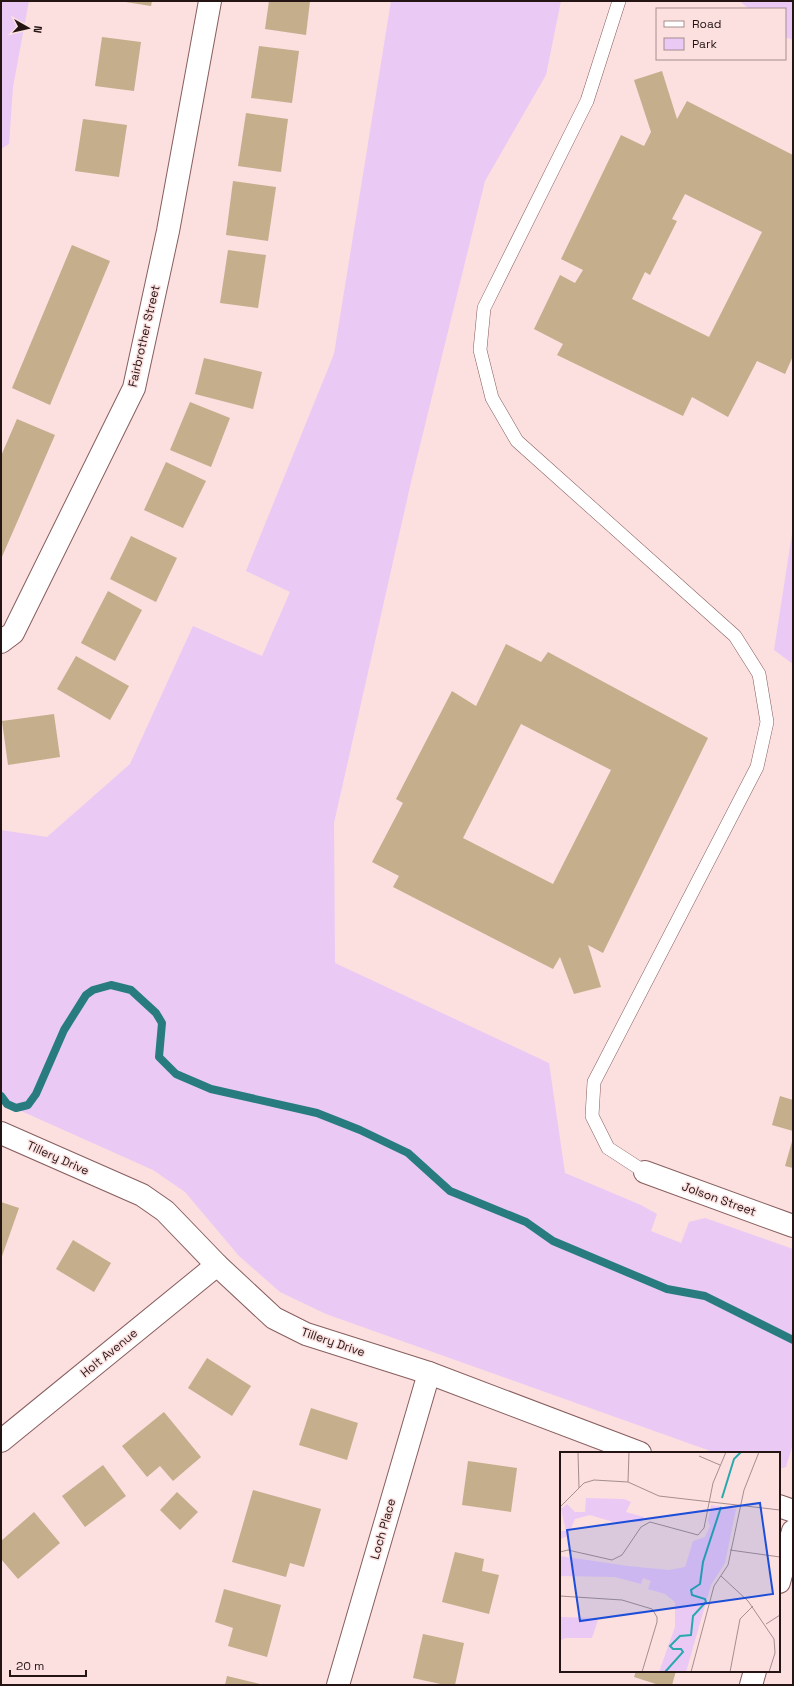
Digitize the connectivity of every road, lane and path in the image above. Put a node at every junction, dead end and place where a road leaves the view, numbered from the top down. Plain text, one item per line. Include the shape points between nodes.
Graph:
1 (210, 1) edge
2 (619, 1) edge
3 (1, 642) edge
4 (1, 1133) edge
5 (645, 1172) joint
6 (793, 1226) edge
7 (217, 1265) junction
8 (429, 1372) junction
9 (1, 1441) edge
10 (637, 1452) edge
11 (780, 1506) edge
12 (793, 1512) edge
13 (793, 1531) edge
14 (780, 1578) edge
15 (755, 1672) edge
16 (338, 1685) edge
17 (751, 1685) edge

1 - 3 street, Fairbrother Street via 168,231 134,388 13,633
2 - 5 lane via 587,101 484,308 480,350 492,398 517,441 735,636 759,674 767,722 757,768 594,1082 592,1116 608,1148
4 - 7 street, Tillery Drive via 142,1195 165,1211
5 - 6 street, Jolson Street
7 - 8 street, Tillery Drive via 274,1318 306,1334
7 - 9 street, Holt Avenue
8 - 10 street, Tillery Drive
8 - 16 street, Loch Place
11 - 12 street
13 - 14 street
15 - 17 street

